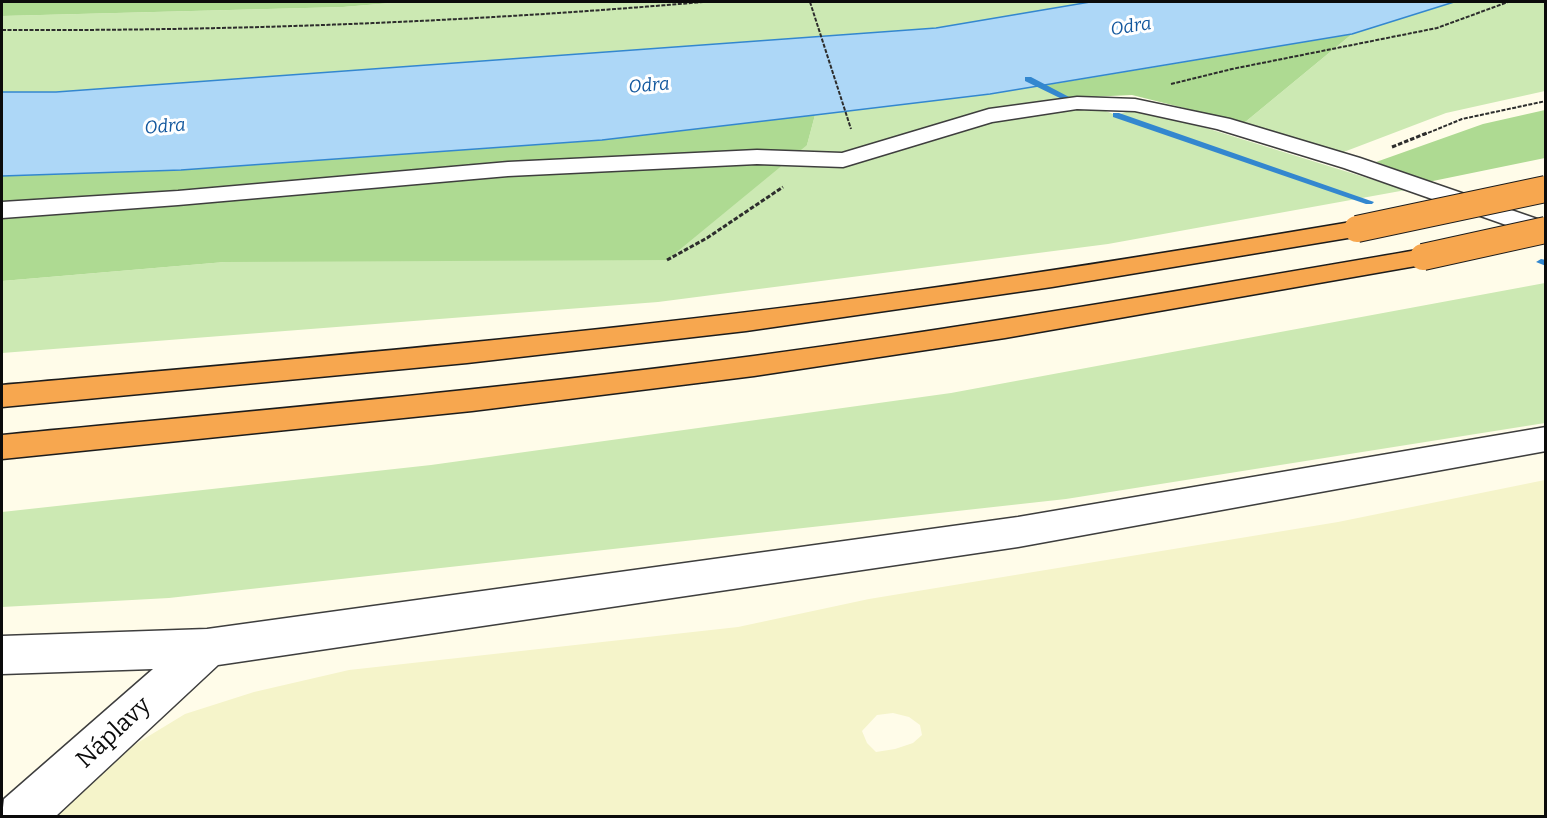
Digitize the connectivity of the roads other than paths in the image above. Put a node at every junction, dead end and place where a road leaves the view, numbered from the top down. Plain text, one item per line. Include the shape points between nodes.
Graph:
1 (1545, 189) edge
2 (2, 210) edge
3 (1545, 230) edge
4 (2, 396) edge
5 (1545, 439) edge
6 (2, 447) edge
7 (207, 648) junction
8 (2, 655) edge
9 (21, 816) edge

1 - 4 highway, bridge via 1357,229 1069,278 746,322 378,363
2 - 3 street via 508,169 757,157 834,159 989,116 1077,104 1135,105 1222,124 1352,163
3 - 6 highway, bridge via 1423,257 1094,315 752,366 385,410
5 - 7 street via 1018,532
7 - 8 street
7 - 9 street, Náplavy

